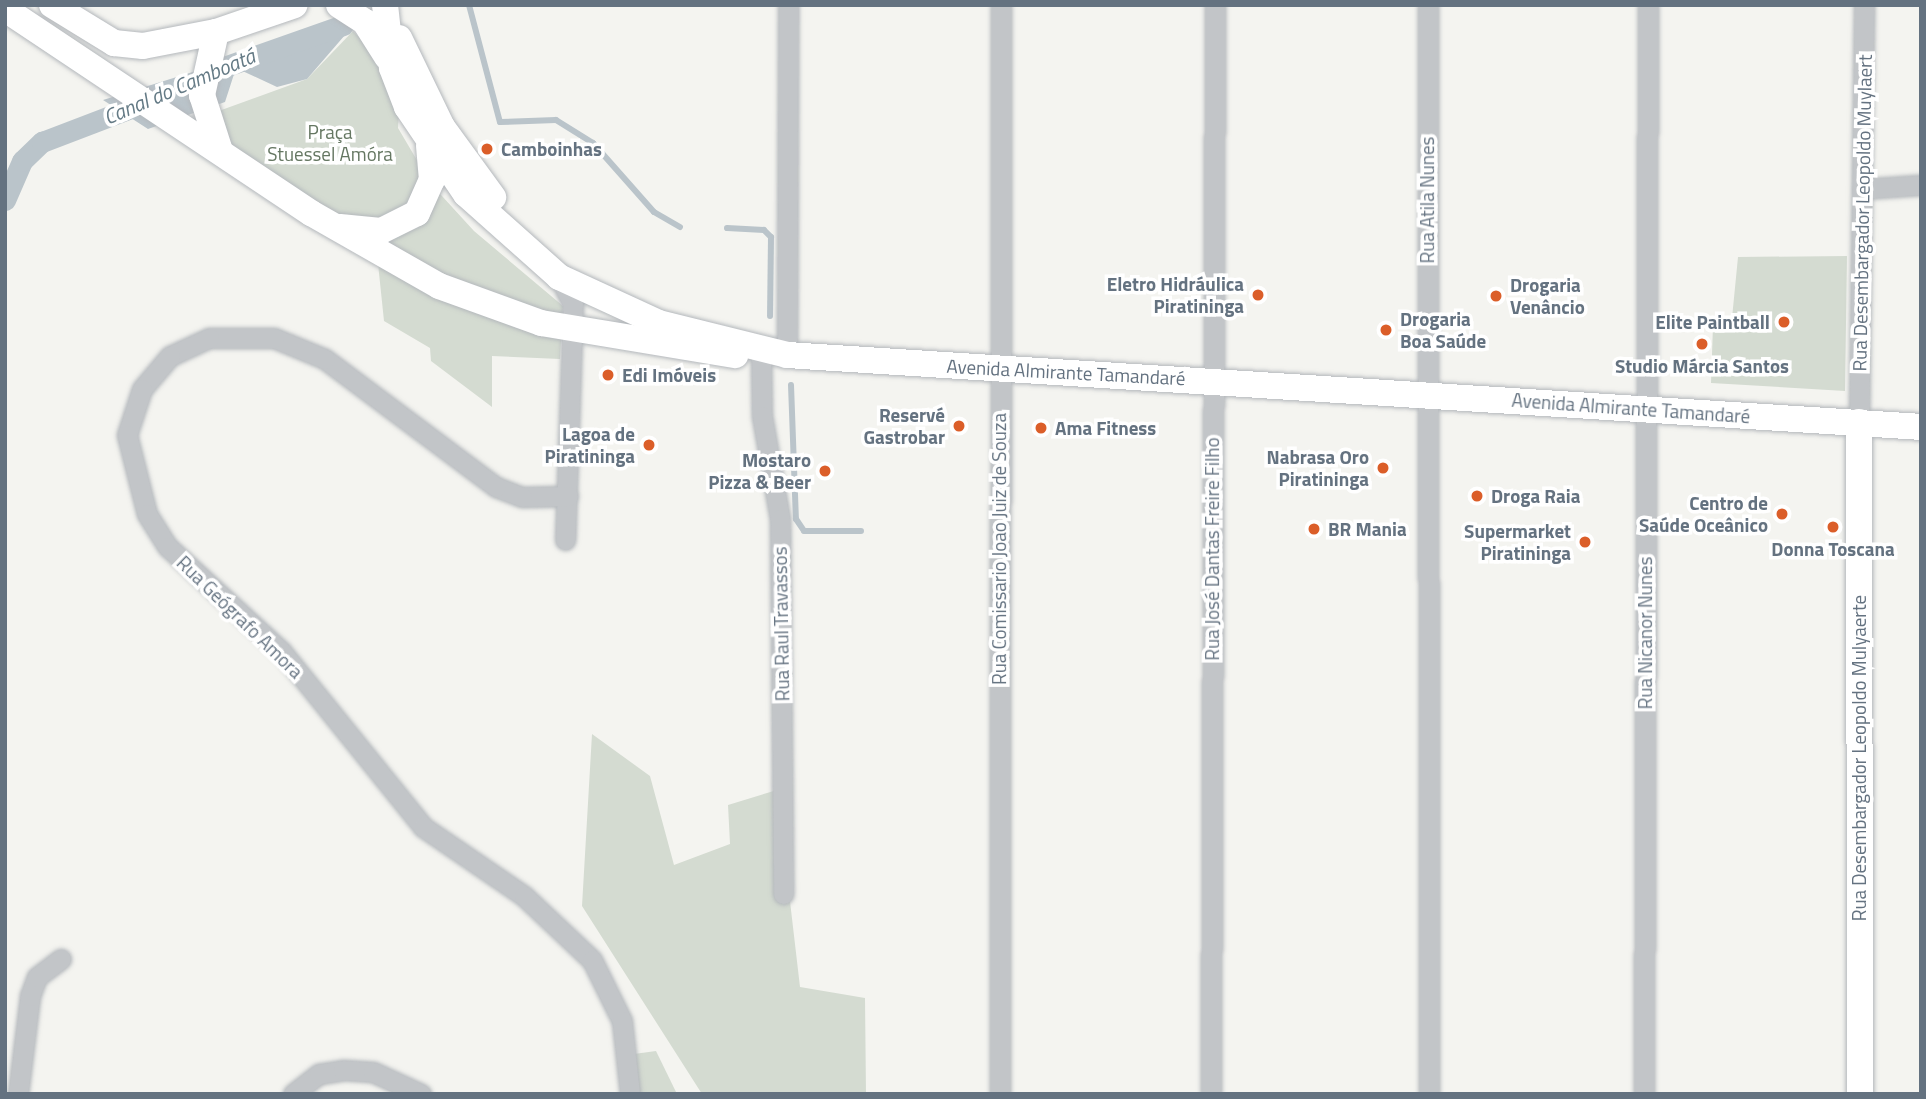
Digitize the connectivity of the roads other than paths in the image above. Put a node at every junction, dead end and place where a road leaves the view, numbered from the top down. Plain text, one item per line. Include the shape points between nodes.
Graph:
1 (52, 5) edge
2 (295, 5) edge
3 (339, 5) edge
4 (386, 5) edge
5 (788, 5) edge
6 (1001, 5) edge
7 (1214, 5) edge
8 (1428, 5) edge
9 (1648, 5) edge
10 (1864, 5) edge
11 (5, 9) edge
12 (212, 40) junction
13 (393, 68) junction
14 (192, 121) junction
15 (429, 146) junction
16 (1921, 185) edge
17 (1862, 189) junction
18 (331, 225) junction
19 (559, 276) junction
20 (573, 329) junction
21 (775, 355) junction
22 (999, 369) junction
23 (1213, 380) junction
24 (1426, 394) junction
25 (1645, 408) junction
26 (1859, 422) junction
27 (1921, 427) edge
28 (568, 496) junction
29 (565, 540) dead end
30 (783, 894) dead end
31 (61, 959) dead end
32 (18, 1094) edge
33 (293, 1094) edge
34 (421, 1094) edge
35 (630, 1094) edge
36 (1000, 1094) edge
37 (1210, 1094) edge
38 (1429, 1094) edge
39 (1644, 1094) edge
40 (1860, 1094) edge

1 - 12 street via 99,36 126,45
2 - 12 street
3 - 13 street via 365,22
4 - 13 street, Avenida Almirante Tamandaré
4 - 21 street via 442,127 505,211 545,245 616,289 722,327
5 - 21 street, Rua Raul Travassos
6 - 22 street, Rua Comissario Joao Juiz de Souza
7 - 23 street, Rua José Dantas Freire Filho
8 - 24 street, Rua Atila Nunes
9 - 25 street, Rua Nicanor Nunes
10 - 17 street, Rua Desembargador Leopoldo Muylaert
11 - 14 street via 117,84
12 - 14 street
13 - 15 street, Avenida Almirante Tamandaré
14 - 18 street via 220,152
15 - 18 street via 432,180 417,213 381,231
15 - 19 street, Avenida Almirante Tamandaré via 485,216
16 - 17 street
17 - 26 street, Rua Desembargador Leopoldo Muylaert
18 - 20 street via 439,286 511,314
19 - 20 street via 569,289
19 - 21 street, Avenida Almirante Tamandaré via 630,313
20 - 21 street via 690,352
20 - 28 street
21 - 22 street, Avenida Almirante Tamandaré
21 - 30 street, Rua Raul Travassos via 762,416 780,519
22 - 23 street, Avenida Almirante Tamandaré
22 - 36 street, Rua Comissario Joao Juiz de Souza
23 - 24 street, Avenida Almirante Tamandaré
23 - 37 street, Rua José Dantas Freire Filho
24 - 25 street, Avenida Almirante Tamandaré
24 - 38 street
25 - 26 street, Avenida Almirante Tamandaré
25 - 39 street, Rua Nicanor Nunes
26 - 27 street, Avenida Almirante Tamandaré
26 - 40 street, Rua Desembargador Leopoldo Mulyaerte
28 - 29 street
28 - 35 street, Rua Geógrafo Amora via 522,497 496,487 326,359 274,338 209,338 170,356 142,389 127,435 147,514 177,557 282,652 423,827 524,896 592,960 622,1021
31 - 32 street via 37,978 30,996
33 - 34 street via 319,1074 343,1070 373,1072

